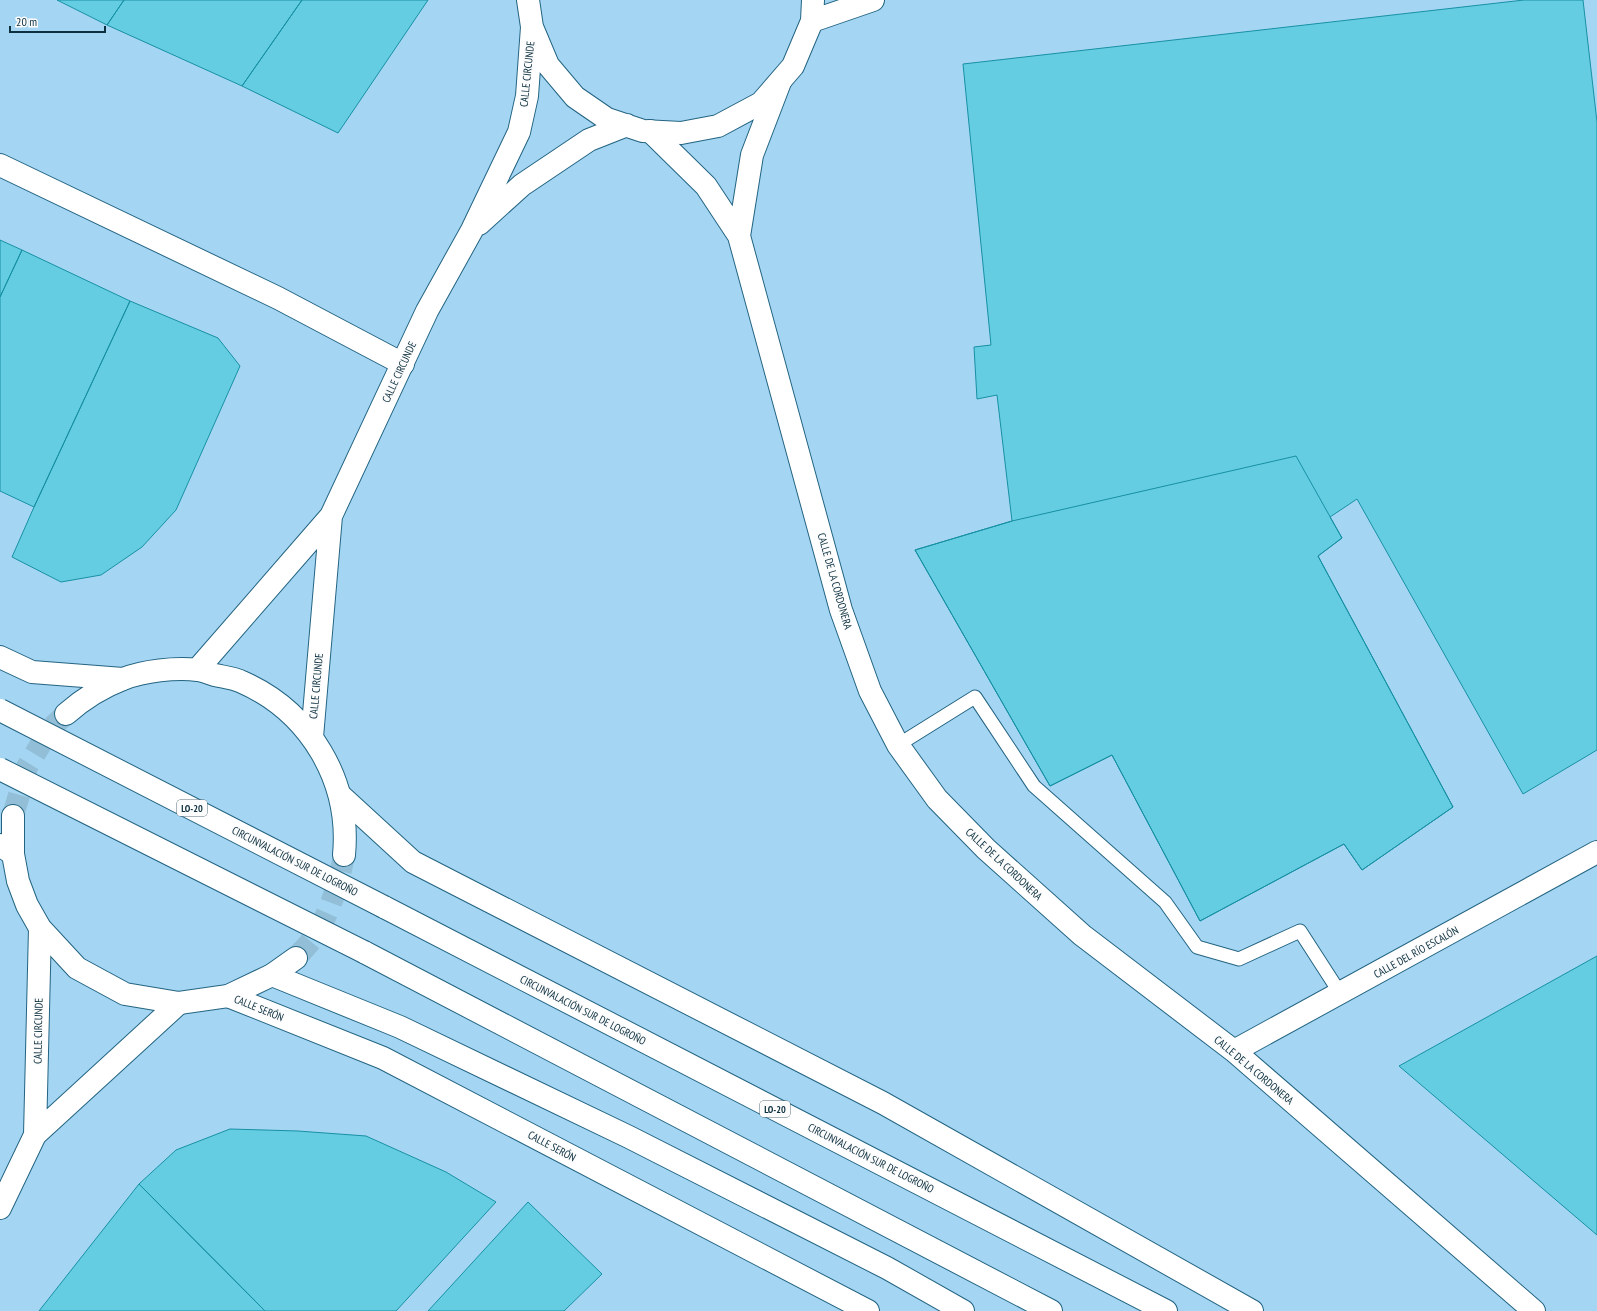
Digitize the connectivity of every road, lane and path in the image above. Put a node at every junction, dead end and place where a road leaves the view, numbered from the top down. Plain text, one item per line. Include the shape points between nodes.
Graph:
1 (528, 0) edge
2 (873, 0) edge
3 (812, 10) edge
4 (532, 27) junction
5 (782, 79) junction
6 (627, 125) junction
7 (650, 131) junction
8 (0, 165) edge
9 (472, 230) junction
10 (739, 236) junction
11 (403, 364) junction
12 (331, 516) junction
13 (0, 657) edge
14 (197, 670) junction
15 (123, 678) junction
16 (0, 710) edge
17 (66, 714) tunnel mouth
18 (312, 737) junction
19 (898, 745) junction
20 (0, 769) edge
21 (340, 795) junction
22 (13, 816) tunnel mouth
23 (7, 850) edge
24 (1597, 852) edge
25 (344, 855) tunnel mouth
26 (40, 928) junction
27 (296, 958) tunnel mouth
28 (272, 974) junction
29 (1340, 993) junction
30 (228, 996) junction
31 (179, 1003) junction
32 (1234, 1051) junction
33 (35, 1135) junction
34 (0, 1208) edge
35 (868, 1311) edge
36 (962, 1311) edge
37 (1051, 1311) edge
38 (1166, 1311) edge
39 (1252, 1311) edge
40 (1534, 1311) edge

1 - 4 main road
2 - 3 main road
3 - 5 main road via 793,66
4 - 6 main road via 548,65 575,97 607,118
4 - 9 main road, CALLE CIRCUNDE via 527,96 519,132
5 - 7 main road via 761,102 718,126 681,134
5 - 10 main road, CALLE DE LA CORDONERA via 752,155
6 - 7 main road
6 - 9 main road, CALLE CIRCUNDE via 589,140 522,185
7 - 10 main road, CALLE DE LA CORDONERA via 706,186
8 - 11 main road via 271,295
9 - 11 main road, CALLE CIRCUNDE via 427,311
10 - 19 main road, CALLE DE LA CORDONERA via 842,610 870,691
11 - 12 main road, CALLE CIRCUNDE
12 - 14 main road, CALLE CIRCUNDE
12 - 18 main road, CALLE CIRCUNDE
13 - 15 main road via 32,672
14 - 15 main road via 160,670
14 - 18 main road via 241,682 280,704
15 - 17 main road via 84,699
16 - 38 main road, CIRCUNVALACIÓN SUR DE LOGROÑO / LO-20, bridge
18 - 21 main road via 329,764
19 - 29 lane via 975,697 1034,786 1165,902 1198,947 1239,959 1300,931
19 - 32 main road, CALLE DE LA CORDONERA via 937,799 986,849 1082,935
20 - 37 main road, bridge via 364,952
21 - 25 main road via 346,836
21 - 39 main road via 413,862 883,1103
22 - 23 main road
23 - 26 main road via 25,899
24 - 29 main road, CALLE DEL RÍO ESCALÓN
26 - 31 main road via 77,968 125,994
26 - 33 main road, CALLE CIRCUNDE
27 - 28 main road
28 - 30 main road
28 - 36 main road via 400,1027 629,1137 887,1268
29 - 32 main road, CALLE DEL RÍO ESCALÓN
30 - 31 main road
30 - 35 main road, CALLE SERÓN via 383,1058
31 - 33 main road, CALLE CIRCUNDE
32 - 40 main road, CALLE DE LA CORDONERA
33 - 34 main road, CALLE CIRCUNDE

